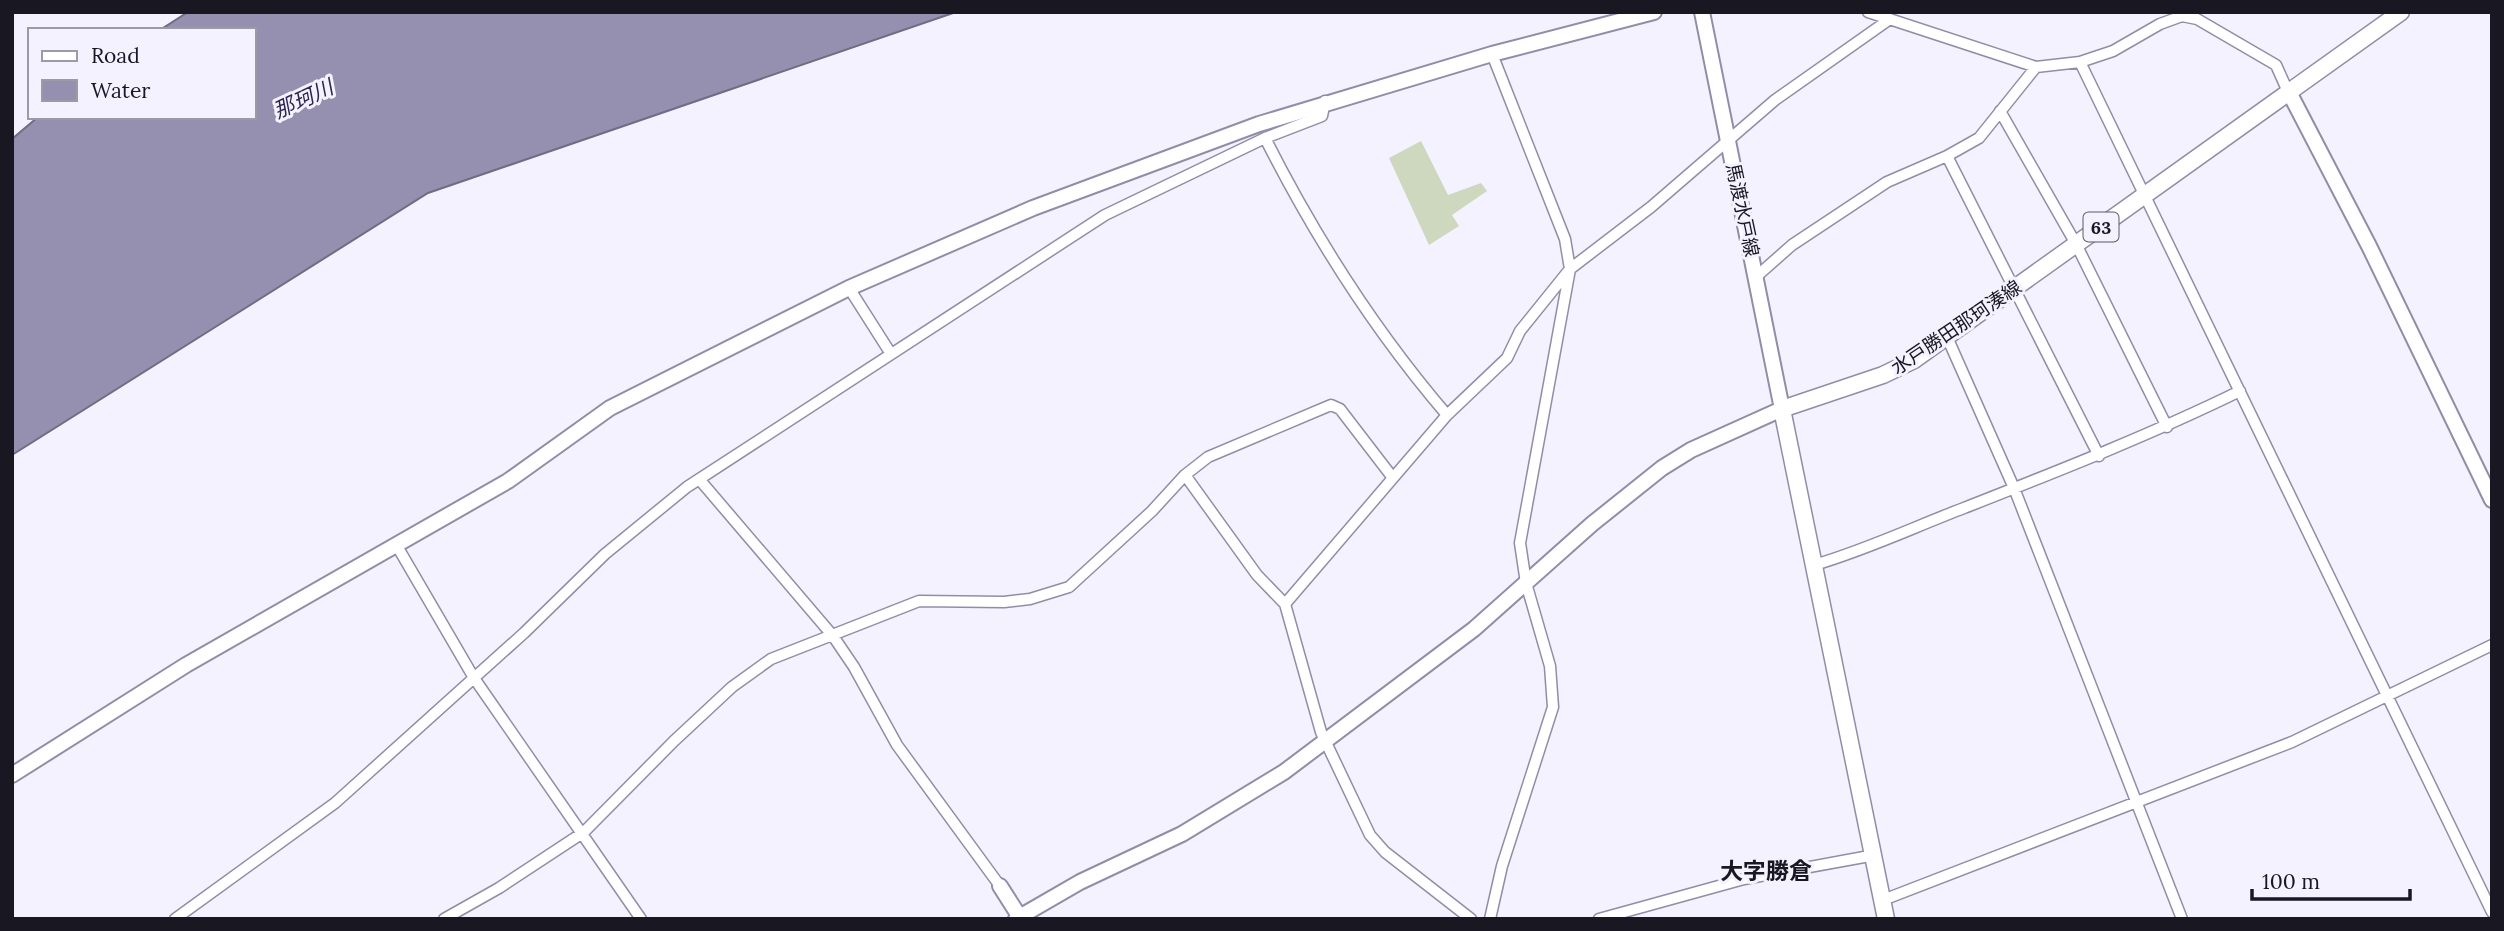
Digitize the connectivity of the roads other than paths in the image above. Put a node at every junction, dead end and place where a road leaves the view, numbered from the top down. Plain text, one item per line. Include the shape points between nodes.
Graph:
1 (1654, 12) edge
2 (1702, 12) edge
3 (1868, 12) edge
4 (2401, 12) edge
5 (1890, 19) junction
6 (1492, 54) junction
7 (2080, 62) junction
8 (2036, 67) junction
9 (2290, 94) junction
10 (1325, 102) junction
11 (2000, 111) junction
12 (1265, 138) junction
13 (1728, 140) junction
14 (1947, 156) junction
15 (2146, 195) junction
16 (2076, 244) junction
17 (1570, 269) junction
18 (1756, 276) junction
19 (849, 288) junction
20 (2016, 288) junction
21 (1947, 337) junction
22 (891, 354) junction
23 (2241, 391) junction
24 (1783, 409) junction
25 (1447, 415) junction
26 (2167, 427) junction
27 (2099, 456) junction
28 (1185, 475) junction
29 (1393, 478) junction
30 (699, 479) junction
31 (2014, 488) junction
32 (2492, 500) edge
33 (397, 546) junction
34 (1814, 565) junction
35 (1526, 583) junction
36 (1285, 604) junction
37 (833, 636) junction
38 (2492, 645) edge
39 (474, 678) junction
40 (2388, 697) junction
41 (1326, 742) junction
42 (12, 775) edge
43 (2137, 804) junction
44 (584, 832) junction
45 (1875, 855) junction
46 (1000, 887) joint
47 (1883, 900) junction
48 (2492, 912) edge
49 (1019, 918) edge
50 (175, 919) edge
51 (444, 919) edge
52 (641, 919) edge
53 (1471, 919) edge
54 (1490, 919) edge
55 (1599, 919) edge
56 (1886, 919) edge
57 (2182, 919) edge

1 - 6 street
2 - 13 street, 馬渡水戸線
3 - 5 street
4 - 9 main road, 水戸勝田那珂湊線 / 63
5 - 8 street
5 - 13 street via 1817,68
6 - 10 street
6 - 17 street via 1556,213
7 - 8 street
7 - 9 street via 2113,51 2182,16 2197,19 2276,65
7 - 15 street
8 - 11 street
9 - 15 main road, 水戸勝田那珂湊線 / 63
9 - 32 street
10 - 12 street via 1322,116
10 - 19 street via 1033,208
11 - 14 street via 1979,138
11 - 16 street
12 - 22 street via 1105,215
12 - 25 street via 1373,323
13 - 17 street
13 - 18 street, 馬渡水戸線
14 - 18 street via 1887,182 1792,245
14 - 20 street
15 - 16 main road, 水戸勝田那珂湊線 / 63
15 - 23 street
16 - 20 main road, 水戸勝田那珂湊線 / 63
16 - 26 street
17 - 25 street via 1520,331 1507,358
17 - 35 street via 1520,542
18 - 24 street, 馬渡水戸線
19 - 22 street
19 - 33 street via 610,408 508,481
20 - 21 main road, 水戸勝田那珂湊線 / 63
20 - 27 street
21 - 24 main road, 水戸勝田那珂湊線 / 63 via 1896,370
21 - 31 street
22 - 30 street
23 - 26 street
23 - 40 street
24 - 34 main road
24 - 35 street via 1662,468
25 - 29 street
26 - 27 street
27 - 31 street
28 - 29 street via 1208,457 1331,405 1340,409
28 - 36 street via 1257,575
28 - 37 street via 1069,587 1004,602 919,601
29 - 36 street
30 - 37 street
30 - 39 street via 605,554
31 - 34 street
31 - 43 street
33 - 39 street
33 - 42 street via 186,664
34 - 45 main road
35 - 41 street via 1474,629
35 - 54 street via 1550,666 1553,708 1502,866
36 - 41 street
37 - 44 street via 771,659 732,687
37 - 46 street via 897,745
38 - 40 street
39 - 44 street
39 - 50 street via 335,803
40 - 43 street via 2292,742
40 - 48 street
41 - 49 street via 1213,817 1080,882
41 - 53 street via 1377,844
43 - 47 street
43 - 57 street
44 - 51 street
44 - 52 street
45 - 47 main road
45 - 55 street via 1744,879
46 - 49 street
47 - 56 main road

